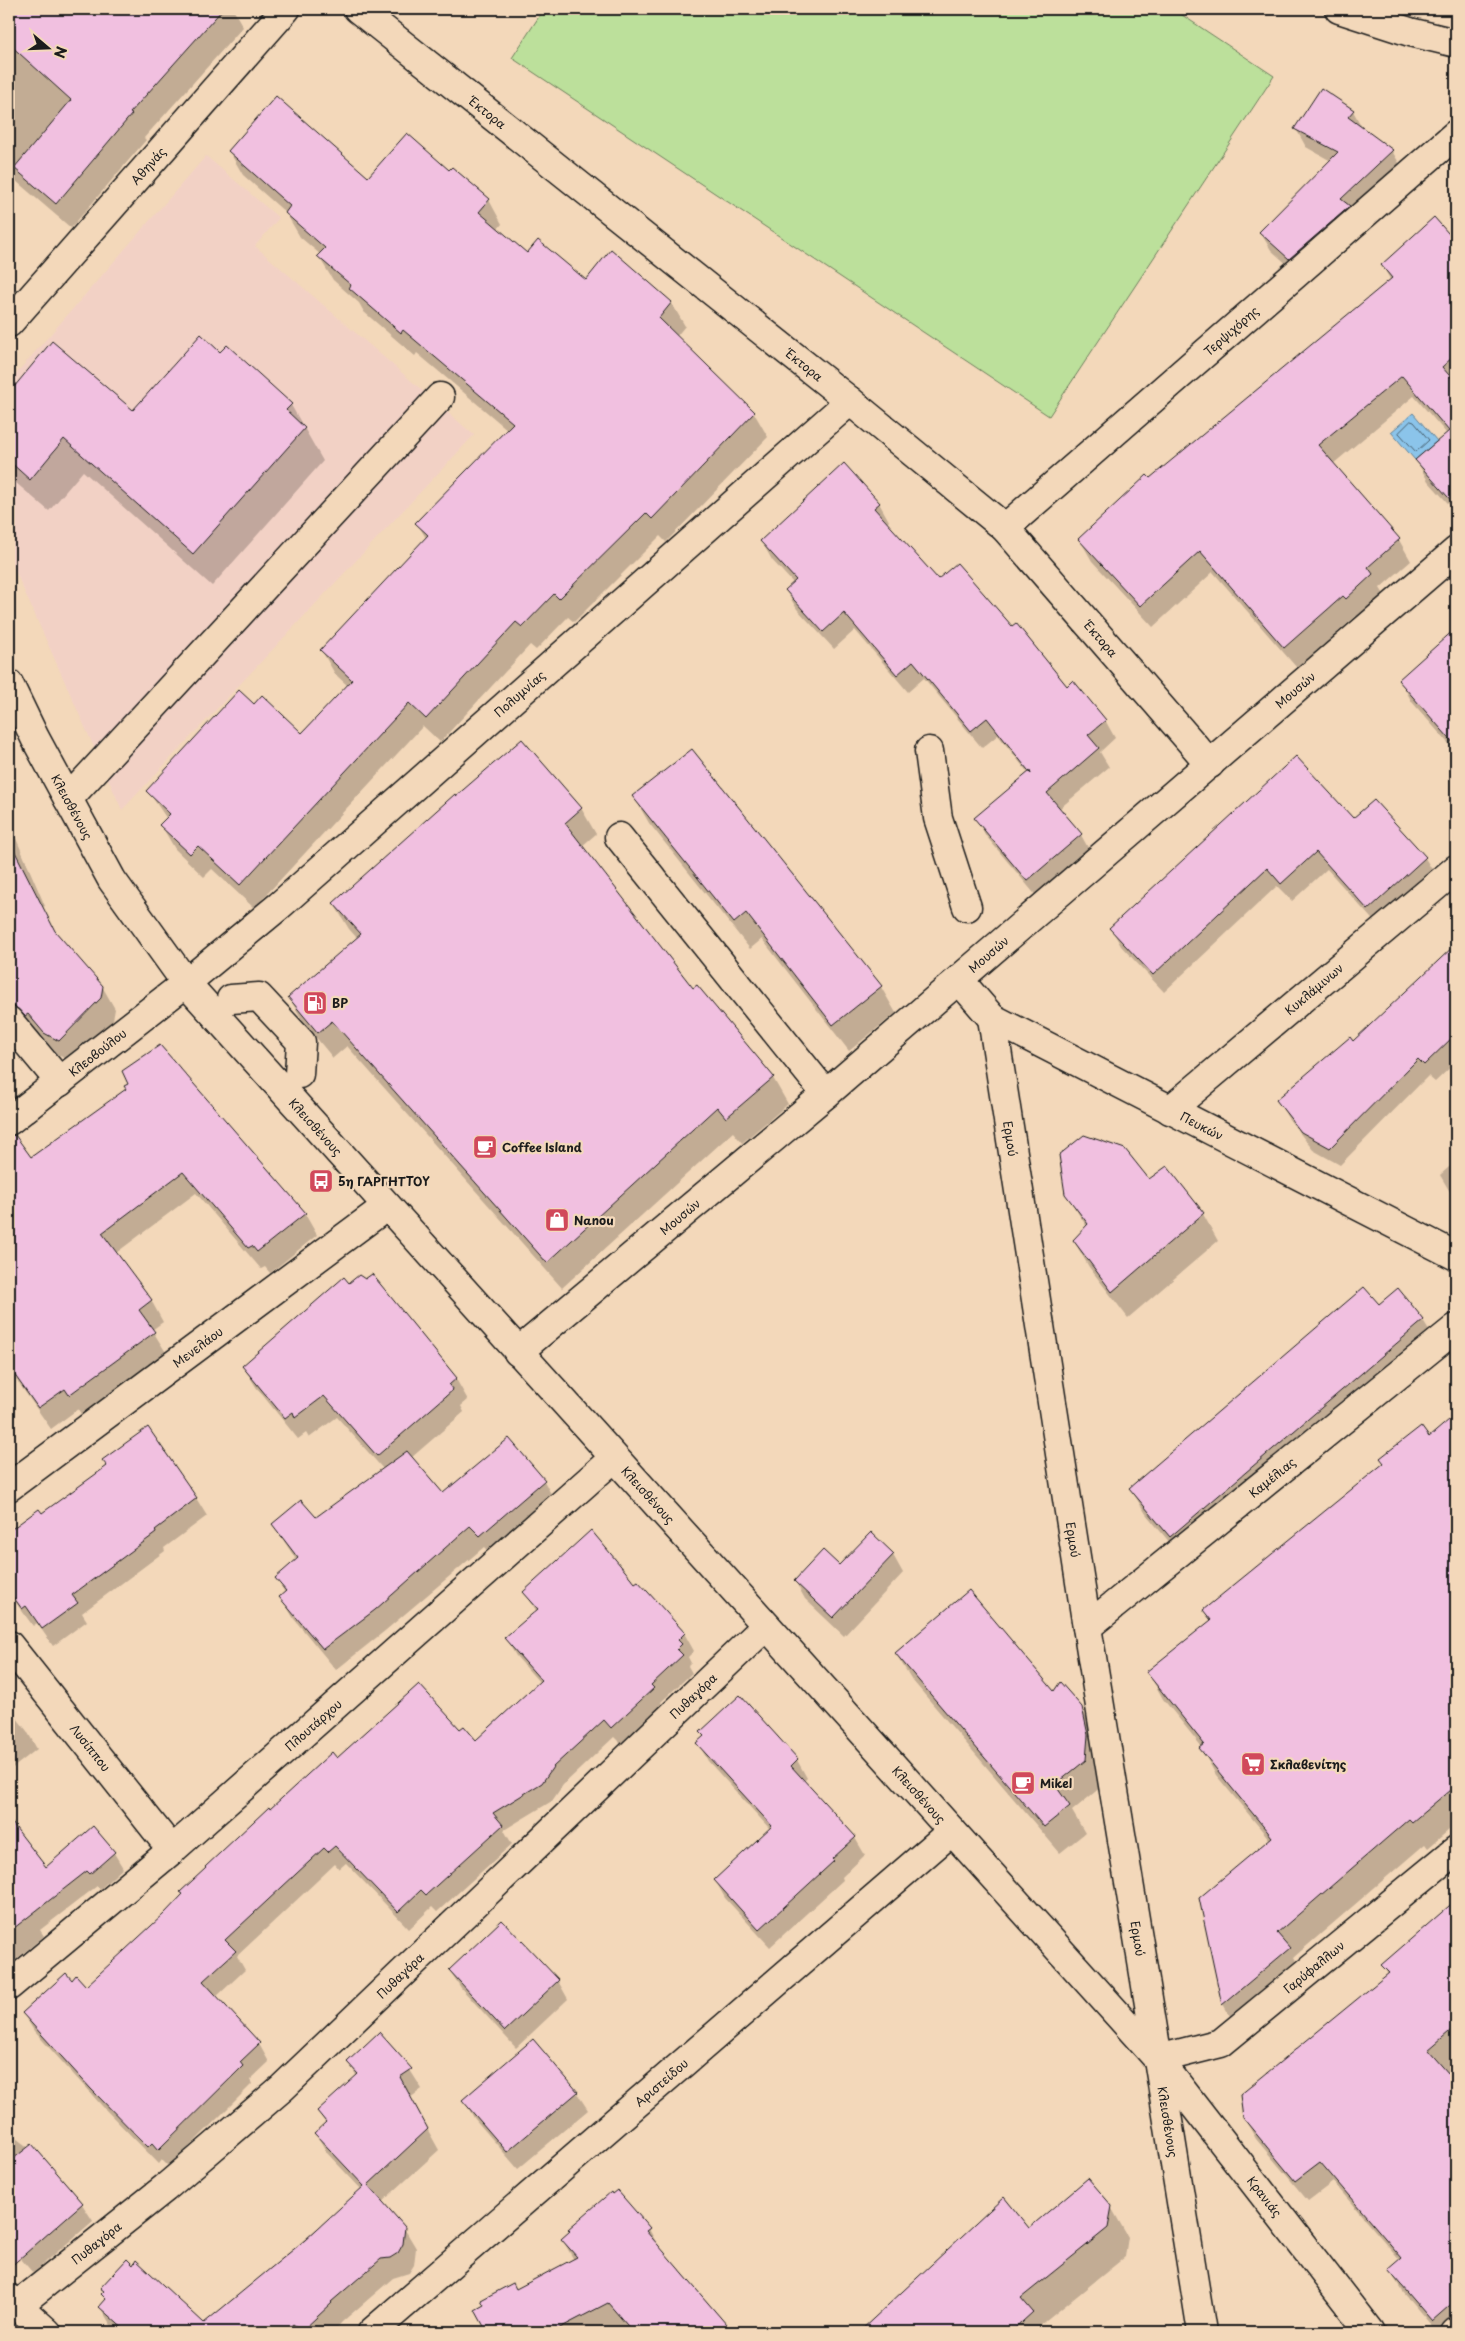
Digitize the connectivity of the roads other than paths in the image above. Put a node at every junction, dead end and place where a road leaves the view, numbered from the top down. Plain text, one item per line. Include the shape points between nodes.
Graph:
1 (286, 9) edge
2 (358, 9) edge
3 (1339, 9) edge
4 (1456, 43) edge
5 (1456, 134) edge
6 (9, 323) edge
7 (440, 397) dead end
8 (850, 401) junction
9 (1005, 528) junction
10 (1456, 551) edge
11 (9, 684) edge
12 (929, 751) dead end
13 (1210, 764) junction
14 (68, 799) junction
15 (619, 837) dead end
16 (1456, 869) edge
17 (967, 906) dead end
18 (959, 980) junction
19 (186, 983) junction
20 (231, 998) dead end
21 (992, 1018) junction
22 (9, 1021) edge
23 (299, 1074) dead end
24 (60, 1082) junction
25 (826, 1094) junction
26 (1170, 1110) junction
27 (9, 1121) edge
28 (387, 1206) junction
29 (1456, 1256) edge
30 (1456, 1328) edge
31 (518, 1352) junction
32 (614, 1458) junction
33 (9, 1487) edge
34 (766, 1626) junction
35 (1087, 1627) junction
36 (9, 1646) edge
37 (952, 1831) junction
38 (172, 1850) junction
39 (1456, 1850) edge
40 (9, 1986) edge
41 (1158, 2059) junction
42 (13, 2302) edge
43 (1198, 2330) edge
44 (47, 2332) edge
45 (372, 2332) edge
46 (1370, 2332) edge

1 - 6 street, Αθηνάς
2 - 8 street, Έκτορα
3 - 4 street
5 - 9 street, Τερψιχόρης
7 - 14 street
8 - 9 street, Έκτορα
8 - 19 street, Πολυμνίας via 286,900
9 - 13 street, Έκτορα
10 - 13 street, Μουσών
11 - 14 street, Κλεισθένους
12 - 17 street via 938,818
13 - 18 street, Μουσών
14 - 19 street, Κλεισθένους via 112,880
15 - 25 street
16 - 26 street, Κυκλάμινων
18 - 21 street, Πευκών
18 - 25 street, Μουσών
19 - 24 street, Κλεοβούλου
19 - 28 street, Κλεισθένους
20 - 23 street via 259,996 301,1042
21 - 26 street, Πευκών
21 - 35 street, Ερμού
22 - 24 street
24 - 27 street, Κλεοβούλου
25 - 31 street, Μουσών
26 - 29 street, Πευκών
28 - 31 street, Κλεισθένους
28 - 33 street, Μενελάου
30 - 35 street, Καμέλιας
31 - 32 street, Κλεισθένους
32 - 34 street, Κλεισθένους
32 - 38 street, Πλουτάρχου
34 - 37 street, Κλεισθένους
34 - 42 street, Πυθαγόρα via 282,2088 165,2188
35 - 41 street, Ερμού
36 - 38 street, Λυσίππου
37 - 41 street, Κλεισθένους
37 - 45 street, Αριστείδου
38 - 40 street, Πλουτάρχου
39 - 41 street, Γαρύφαλλων via 1221,2043
41 - 43 street, Κλεισθένους
41 - 46 street, Κρανιάς
42 - 44 street

